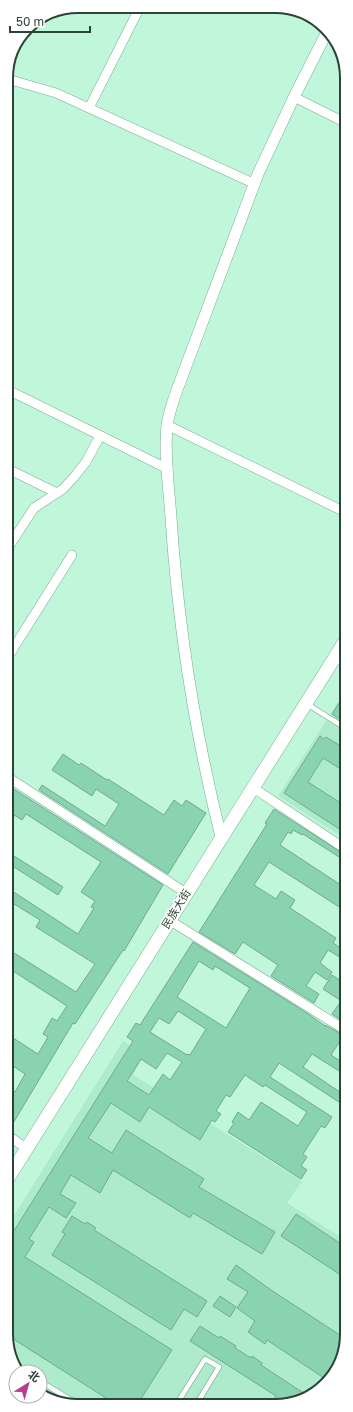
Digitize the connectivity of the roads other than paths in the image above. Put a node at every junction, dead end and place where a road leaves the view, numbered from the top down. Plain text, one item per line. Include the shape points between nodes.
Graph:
1 (137, 13) edge
2 (324, 37) edge
3 (13, 81) edge
4 (294, 97) junction
5 (89, 108) junction
6 (340, 119) edge
7 (255, 184) junction
8 (13, 392) edge
9 (167, 425) junction
10 (100, 436) junction
11 (168, 469) junction
12 (13, 471) edge
13 (57, 492) junction
14 (340, 510) edge
15 (13, 540) edge
16 (72, 555) dead end
17 (13, 649) edge
18 (340, 649) edge
19 (305, 703) junction
20 (340, 725) edge
21 (13, 781) edge
22 (252, 787) junction
23 (220, 837) junction
24 (340, 845) edge
25 (186, 893) junction
26 (169, 920) junction
27 (340, 1027) edge
28 (13, 1139) edge
29 (26, 1148) junction
30 (13, 1170) edge
31 (48, 1385) edge
32 (68, 1398) edge
33 (180, 1399) edge
34 (200, 1399) edge

1 - 5 street
2 - 4 street
3 - 5 street via 56,93
4 - 6 street
4 - 7 street
5 - 7 street
7 - 9 street via 170,408
8 - 10 street
9 - 11 street
9 - 14 street
10 - 11 street
10 - 13 street via 82,467 71,481
11 - 23 street via 180,619 207,783
12 - 13 street
13 - 15 street via 34,508
16 - 17 street
18 - 19 main road, 民族大街
19 - 20 lane
19 - 22 main road, 民族大街
21 - 25 street
22 - 23 main road, 民族大街
22 - 24 street
23 - 25 main road, 民族大街
25 - 26 main road, 民族大街
26 - 27 street
26 - 29 main road, 民族大街
28 - 29 street
29 - 30 main road, 民族大街
31 - 32 lane
33 - 34 lane via 205,1359 219,1367

